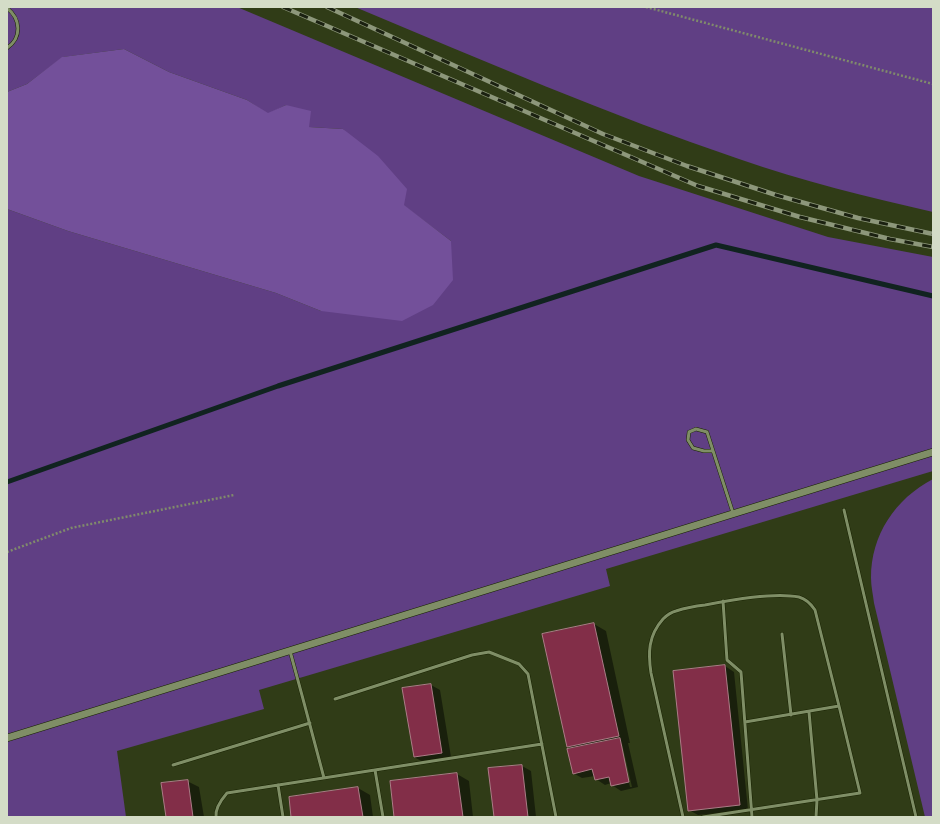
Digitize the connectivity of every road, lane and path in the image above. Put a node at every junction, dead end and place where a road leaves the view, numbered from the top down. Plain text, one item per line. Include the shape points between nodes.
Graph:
1 (646, 7) edge
2 (7, 8) edge
3 (7, 48) edge
4 (933, 84) edge
5 (713, 451) junction
6 (933, 452) edge
7 (234, 494) dead end
8 (844, 510) dead end
9 (733, 514) junction
10 (7, 552) edge
11 (723, 602) junction
12 (782, 634) dead end
13 (290, 651) junction
14 (335, 699) dead end
15 (838, 706) junction
16 (809, 712) junction
17 (791, 715) junction
18 (745, 722) junction
19 (310, 723) junction
20 (7, 738) edge
21 (542, 744) junction
22 (173, 765) dead end
23 (376, 770) junction
24 (324, 778) junction
25 (278, 785) junction
26 (817, 800) junction
27 (752, 810) junction
28 (216, 817) edge
29 (283, 817) edge
30 (383, 817) edge
31 (556, 817) edge
32 (682, 817) edge
33 (703, 817) edge
34 (752, 817) edge
35 (816, 817) edge
36 (916, 817) edge

1 - 4 path
2 - 3 lane via 13,13 18,27 13,43
5 - 5 lane via 707,432 696,429 690,432 688,440 693,448
5 - 9 lane
6 - 9 street
7 - 10 path via 71,528
8 - 36 lane
9 - 13 street
11 - 15 lane via 788,595 810,602 815,610
11 - 18 lane via 727,660 741,672
11 - 32 lane via 674,611 664,618 655,631 648,656
12 - 17 lane
13 - 19 lane
13 - 20 street
14 - 21 lane via 472,655 489,652 519,664 528,674
15 - 16 lane
15 - 26 lane via 860,793
16 - 17 lane
16 - 26 lane
17 - 18 lane
18 - 27 lane
19 - 22 lane
19 - 24 lane
21 - 23 lane
21 - 31 lane
23 - 24 lane
23 - 30 lane
24 - 25 lane
25 - 28 lane via 227,793 221,799
25 - 29 lane
26 - 27 lane
26 - 35 lane
27 - 33 lane
27 - 34 lane

